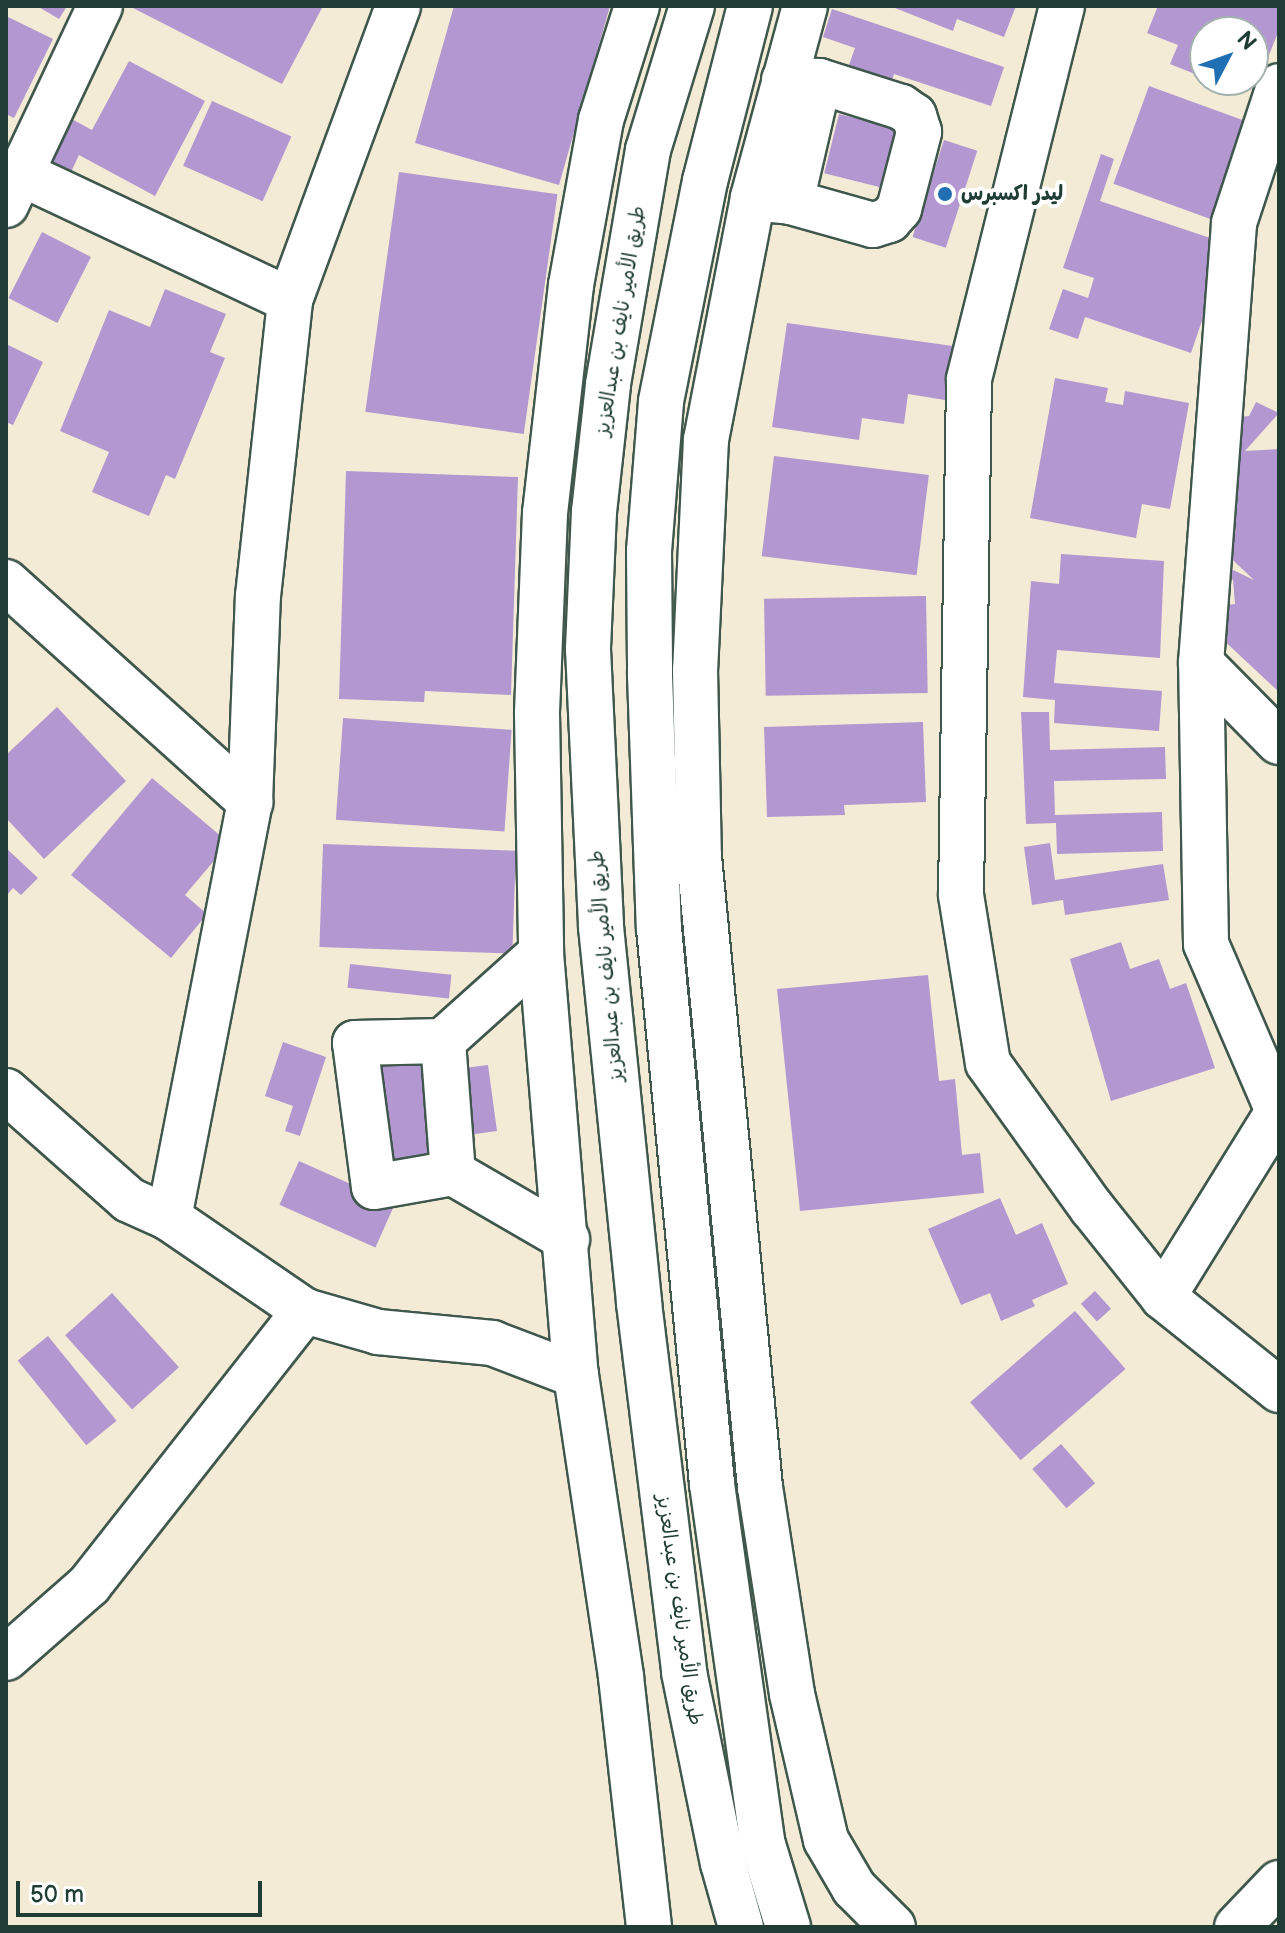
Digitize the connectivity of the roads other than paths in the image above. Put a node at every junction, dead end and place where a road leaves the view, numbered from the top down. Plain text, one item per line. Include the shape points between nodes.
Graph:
1 (100, 6) edge
2 (398, 6) edge
3 (637, 6) edge
4 (692, 6) edge
5 (750, 6) edge
6 (805, 6) edge
7 (1062, 6) edge
8 (802, 81) junction
9 (1279, 86) edge
10 (1271, 142) edge
11 (14, 190) edge
12 (772, 200) junction
13 (290, 300) junction
14 (6, 582) edge
15 (1201, 663) junction
16 (1279, 742) edge
17 (250, 802) junction
18 (541, 953) junction
19 (443, 1041) junction
20 (6, 1091) edge
21 (1278, 1110) edge
22 (453, 1173) junction
23 (169, 1218) junction
24 (567, 1239) junction
25 (1163, 1297) junction
26 (305, 1311) junction
27 (576, 1375) junction
28 (1279, 1390) edge
29 (8, 1652) edge
30 (1279, 1883) edge
31 (649, 1927) edge
32 (741, 1927) edge
33 (788, 1927) edge
34 (893, 1927) edge
35 (1237, 1927) edge

1 - 11 main road
2 - 13 main road
3 - 18 main road via 598,135 571,285 545,513 537,714
4 - 32 main road, طريق الأمير نايف بن عبدالعزيز via 648,150 608,385 594,511 588,649 601,927 639,1303 684,1672
5 - 33 main road via 705,181 661,402 649,551 659,928 712,1484 763,1845
6 - 8 main road
7 - 25 main road via 969,380 961,895 988,1063
8 - 12 main road
8 - 12 main road via 901,107 914,116 919,132 899,209 889,220 873,225
9 - 10 main road
10 - 15 main road via 1234,223
11 - 13 main road
12 - 34 main road via 706,439 695,670 699,857 760,1487 792,1694 826,1840 854,1888
13 - 17 main road via 258,596
14 - 17 main road
15 - 16 main road
15 - 21 main road via 1206,944
17 - 23 main road
18 - 19 main road
18 - 24 main road
19 - 22 main road
19 - 22 main road via 355,1043 374,1187
20 - 23 main road via 129,1200
21 - 25 main road
22 - 24 main road
23 - 26 main road
24 - 27 main road
25 - 28 main road
26 - 27 main road via 378,1332 492,1343
26 - 29 main road via 89,1585
27 - 31 main road via 621,1677
30 - 35 main road

